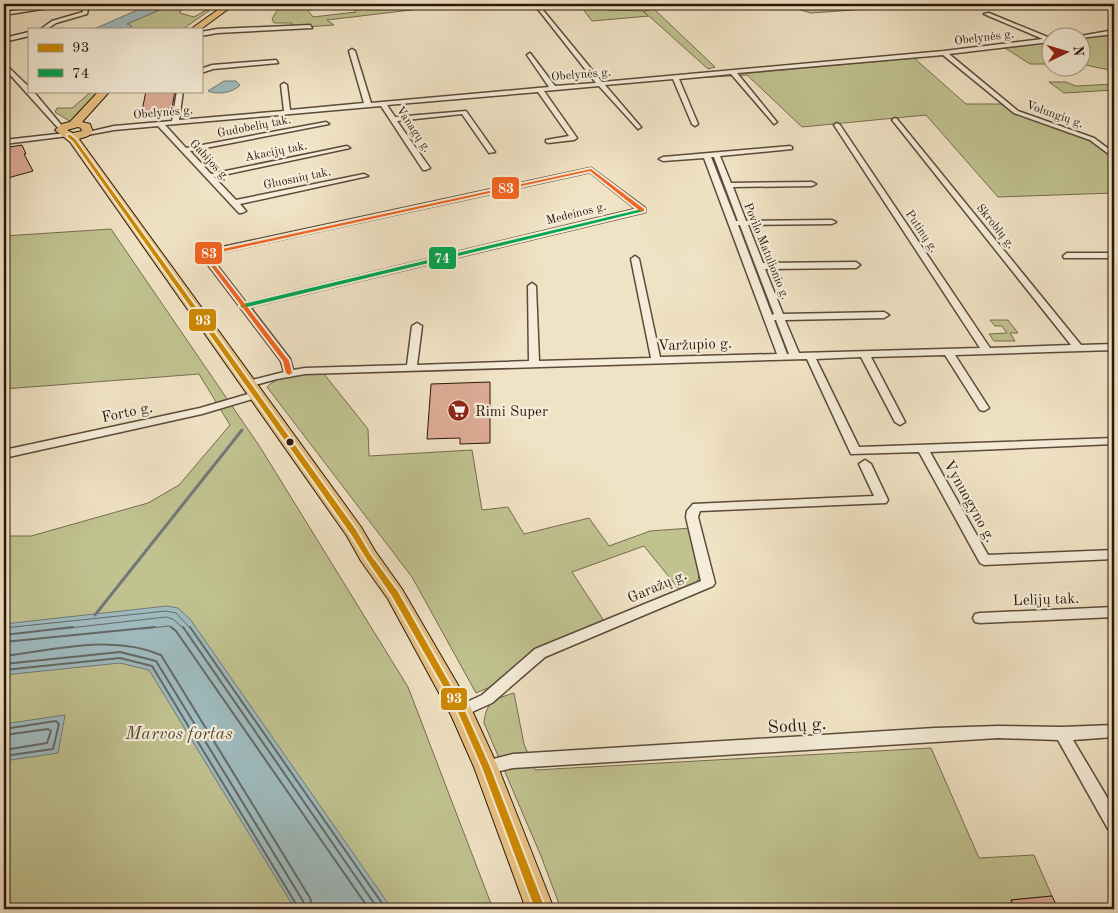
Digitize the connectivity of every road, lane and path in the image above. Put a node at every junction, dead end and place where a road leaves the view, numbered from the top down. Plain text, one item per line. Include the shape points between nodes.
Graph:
1 (72, 4) edge
2 (79, 4) edge
3 (230, 4) edge
4 (307, 4) edge
5 (340, 4) edge
6 (536, 4) edge
7 (4, 14) edge
8 (987, 14) dead end
9 (310, 27) dead end
10 (45, 28) edge
11 (196, 28) edge
12 (1114, 32) edge
13 (28, 34) edge
14 (202, 34) edge
15 (1090, 35) edge
16 (1040, 36) edge
17 (4, 40) edge
18 (1040, 41) edge
19 (352, 51) dead end
20 (944, 53) junction
21 (530, 55) dead end
22 (276, 62) dead end
23 (5, 69) edge
24 (202, 71) edge
25 (733, 72) junction
26 (675, 77) junction
27 (600, 84) junction
28 (284, 85) dead end
29 (553, 88) junction
30 (28, 90) edge
31 (540, 90) junction
32 (30, 92) edge
33 (104, 92) edge
34 (180, 92) edge
35 (383, 104) junction
36 (368, 105) junction
37 (49, 112) junction
38 (286, 113) junction
39 (393, 119) junction
40 (895, 120) dead end
41 (774, 122) dead end
42 (175, 123) junction
43 (160, 124) junction
44 (326, 124) dead end
45 (695, 124) dead end
46 (837, 125) dead end
47 (638, 127) dead end
48 (81, 128) junction
49 (64, 132) junction
50 (548, 141) dead end
51 (4, 142) edge
52 (347, 148) dead end
53 (790, 148) dead end
54 (186, 150) junction
55 (491, 152) dead end
56 (711, 155) junction
57 (1114, 156) edge
58 (664, 159) dead end
59 (92, 165) junction
60 (426, 168) dead end
61 (210, 176) junction
62 (364, 176) dead end
63 (812, 184) dead end
64 (728, 185) junction
65 (235, 203) junction
66 (242, 212) dead end
67 (832, 222) dead end
68 (732, 223) junction
69 (742, 223) junction
70 (1067, 256) dead end
71 (1114, 256) edge
72 (635, 259) dead end
73 (856, 265) dead end
74 (760, 266) junction
75 (532, 286) dead end
76 (243, 306) junction
77 (884, 315) dead end
78 (768, 317) junction
79 (780, 317) junction
80 (417, 326) dead end
81 (1114, 347) edge
82 (1078, 348) junction
83 (987, 351) junction
84 (948, 352) junction
85 (864, 354) junction
86 (795, 356) junction
87 (810, 356) junction
88 (783, 357) junction
89 (656, 360) junction
90 (534, 364) junction
91 (412, 368) junction
92 (289, 373) junction
93 (251, 390) junction
94 (984, 408) dead end
95 (900, 422) dead end
96 (1114, 441) edge
97 (923, 448) junction
98 (4, 454) edge
99 (865, 464) dead end
100 (1114, 555) edge
101 (1114, 612) edge
102 (980, 618) dead end
103 (461, 711) junction
104 (1112, 731) edge
105 (1062, 734) junction
106 (486, 767) junction
107 (1114, 824) edge
108 (540, 909) edge

1 - 7 street
2 - 10 street via 85,13
3 - 11 main road
4 - 5 street via 311,7
6 - 27 street
8 - 16 street
9 - 14 street
12 - 15 street
13 - 17 street
18 - 20 street, Obelynės g.
19 - 36 street
20 - 25 street, Obelynės g.
20 - 57 street, Volungių g. via 1010,108 1032,119 1092,139
21 - 29 street
22 - 24 street
23 - 30 street
25 - 26 street, Obelynės g.
25 - 41 street
26 - 27 street, Obelynės g.
26 - 45 street
27 - 29 street, Obelynės g.
27 - 47 street
28 - 38 street
29 - 31 street, Obelynės g.
31 - 35 street, Obelynės g.
31 - 50 street via 574,138
32 - 37 street
33 - 48 main road via 80,120
34 - 42 street
35 - 36 street, Obelynės g.
35 - 39 street, Vanagų g.
36 - 38 street, Obelynės g.
37 - 48 street
37 - 49 street
38 - 42 street, Obelynės g.
39 - 55 street via 464,112
39 - 60 street, Vanagų g.
40 - 82 street, Skroblų g.
42 - 43 street, Obelynės g.
43 - 48 street, Obelynės g.
43 - 54 street, Gabijos g.
44 - 54 street, Gudobelių tak.
46 - 83 street, Putinų g.
48 - 49 main road
48 - 49 main road
48 - 59 main road
49 - 51 street
49 - 59 main road
52 - 61 street, Akacijų tak.
53 - 56 street
54 - 61 street, Gabijos g.
56 - 58 street
56 - 64 street, Povilo Matulionio g.
56 - 68 street, Povilo Matulionio g.
59 - 93 main road
61 - 65 street, Gabijos g.
62 - 65 street, Gluosnių tak.
63 - 64 street
64 - 69 street, Povilo Matulionio g.
65 - 66 street, Gabijos g.
67 - 69 street
68 - 69 street
68 - 78 street, Povilo Matulionio g.
69 - 74 street, Povilo Matulionio g.
70 - 71 street
72 - 89 street
73 - 74 street
74 - 79 street, Povilo Matulionio g.
75 - 90 street
76 - 76 street, Medeinos g. via 204,254 591,170 642,210
76 - 92 street via 286,361
77 - 79 street
78 - 79 street
78 - 88 street, Povilo Matulionio g.
79 - 86 street, Povilo Matulionio g.
80 - 91 street
81 - 82 street, Varžupio g.
82 - 83 street, Varžupio g.
83 - 84 street, Varžupio g.
84 - 85 street, Varžupio g.
84 - 94 street
85 - 87 street, Varžupio g.
85 - 95 street
86 - 87 street, Varžupio g.
86 - 88 street, Varžupio g.
87 - 97 street, Vynuogyno g. via 855,451
88 - 89 street, Varžupio g.
89 - 90 street, Varžupio g.
90 - 91 street, Varžupio g.
91 - 92 street, Varžupio g.
92 - 93 street, Varžupio g.
93 - 98 street, Forto g. via 202,411
93 - 103 main road via 395,594
96 - 97 street, Vynuogyno g.
97 - 100 street, Vynuogyno g. via 984,560
99 - 103 street, Garažų g. via 882,500 697,507 692,517 708,583 540,653 487,699
101 - 102 street, Lelijų tak.
103 - 106 main road
104 - 105 street, Sodų g.
105 - 106 street, Sodų g. via 998,732 935,735 513,761
105 - 107 street
106 - 108 main road

